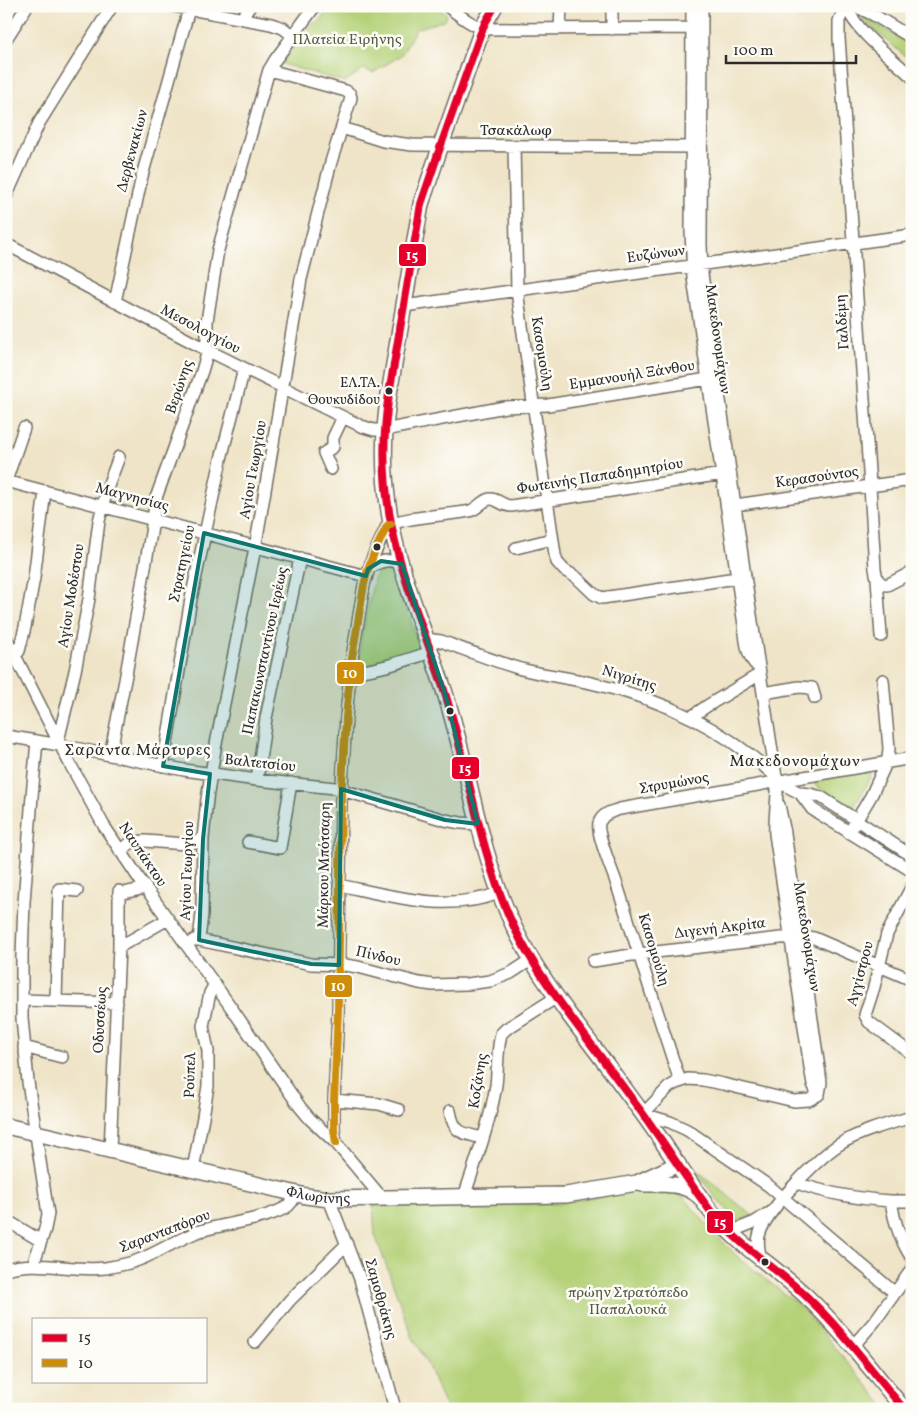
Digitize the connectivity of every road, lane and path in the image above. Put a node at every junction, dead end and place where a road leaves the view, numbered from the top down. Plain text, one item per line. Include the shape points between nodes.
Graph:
1 (26, 6) edge
2 (112, 6) edge
3 (174, 6) edge
4 (250, 6) edge
5 (315, 6) edge
6 (447, 6) edge
7 (495, 6) edge
8 (561, 6) edge
9 (612, 6) edge
10 (692, 6) edge
11 (702, 6) edge
12 (846, 6) edge
13 (855, 6) edge
14 (188, 9) junction
15 (242, 18) junction
16 (483, 28) junction
17 (692, 28) junction
18 (560, 29) junction
19 (612, 29) junction
20 (293, 36) junction
21 (912, 38) edge
22 (6, 40) edge
23 (269, 70) junction
24 (912, 77) edge
25 (342, 128) junction
26 (440, 145) junction
27 (514, 146) junction
28 (692, 147) junction
29 (6, 197) edge
30 (912, 235) edge
31 (853, 243) junction
32 (6, 244) edge
33 (697, 265) junction
34 (517, 291) junction
35 (115, 302) junction
36 (404, 306) junction
37 (207, 350) junction
38 (244, 369) junction
39 (708, 379) junction
40 (283, 388) junction
41 (534, 406) junction
42 (343, 417) junction
43 (24, 428) dead end
44 (384, 430) junction
45 (118, 457) dead end
46 (331, 469) dead end
47 (726, 474) junction
48 (912, 480) edge
49 (6, 481) edge
50 (870, 486) junction
51 (45, 491) junction
52 (547, 500) junction
53 (731, 505) junction
54 (102, 506) junction
55 (153, 519) junction
56 (391, 524) junction
57 (204, 533) junction
58 (552, 539) junction
59 (256, 546) junction
60 (516, 548) dead end
61 (300, 558) junction
62 (402, 564) junction
63 (912, 572) edge
64 (367, 573) junction
65 (741, 577) junction
66 (877, 579) junction
67 (881, 636) dead end
68 (6, 638) edge
69 (429, 647) junction
70 (11, 656) edge
71 (351, 672) junction
72 (760, 672) junction
73 (883, 680) dead end
74 (763, 692) junction
75 (815, 698) dead end
76 (691, 717) junction
77 (6, 736) edge
78 (37, 741) junction
79 (59, 743) junction
80 (110, 755) junction
81 (912, 758) edge
82 (887, 762) junction
83 (163, 766) junction
84 (210, 774) junction
85 (776, 779) junction
86 (257, 780) junction
87 (291, 783) junction
88 (341, 789) junction
89 (800, 793) junction
90 (857, 820) junction
91 (478, 824) junction
92 (598, 828) joint
93 (849, 833) junction
94 (203, 839) junction
95 (248, 842) dead end
96 (120, 851) junction
97 (912, 856) edge
98 (912, 871) edge
99 (339, 885) junction
100 (912, 886) edge
101 (146, 888) junction
102 (77, 891) dead end
103 (499, 893) junction
104 (168, 919) junction
105 (795, 936) junction
106 (200, 940) junction
107 (185, 942) junction
108 (119, 947) junction
109 (638, 954) junction
110 (531, 960) junction
111 (592, 961) dead end
112 (339, 965) junction
113 (879, 966) junction
114 (912, 980) edge
115 (215, 984) junction
116 (557, 997) junction
117 (22, 1000) junction
118 (56, 1001) junction
119 (117, 1003) junction
120 (24, 1047) junction
121 (912, 1054) edge
122 (62, 1057) dead end
123 (680, 1081) junction
124 (334, 1100) junction
125 (398, 1110) dead end
126 (450, 1111) dead end
127 (643, 1114) junction
128 (912, 1117) edge
129 (6, 1126) edge
130 (35, 1132) junction
131 (483, 1138) junction
132 (336, 1143) junction
133 (110, 1150) junction
134 (678, 1164) junction
135 (193, 1169) junction
136 (637, 1183) junction
137 (797, 1183) junction
138 (296, 1193) junction
139 (464, 1197) junction
140 (700, 1197) junction
141 (784, 1197) junction
142 (382, 1198) junction
143 (329, 1199) junction
144 (912, 1201) edge
145 (892, 1202) junction
146 (774, 1208) junction
147 (8, 1225) edge
148 (730, 1232) junction
149 (41, 1242) junction
150 (347, 1244) junction
151 (912, 1258) edge
152 (761, 1259) junction
153 (33, 1265) junction
154 (6, 1269) edge
155 (912, 1269) edge
156 (895, 1293) junction
157 (256, 1342) dead end
158 (852, 1347) junction
159 (396, 1409) edge
160 (904, 1409) edge

1 - 22 street
2 - 29 street via 39,123
3 - 14 street
4 - 15 street
5 - 20 street, Βερώνης
6 - 16 street
7 - 16 main road
8 - 18 street
9 - 19 street
10 - 17 street, Μακεδονομάχων
11 - 33 street, Μακεδονομάχων
12 - 24 street via 859,27
12 - 31 street, Γαλδέμη via 839,21 839,38
13 - 21 street
14 - 15 street
14 - 35 street, Δερβενακίων via 142,176
15 - 20 street via 283,28
16 - 18 street
16 - 26 main road
17 - 19 street
17 - 28 street, Μακεδονομάχων
18 - 19 street
20 - 23 street, Βερώνης
23 - 25 street, Αγίου Γεωργίου via 348,93 351,101
23 - 37 street, Βερώνης via 218,250
25 - 26 street, Τσακάλωφ via 391,143
25 - 40 street, Αγίου Γεωργίου via 301,279
26 - 27 street, Τσακάλωφ
26 - 36 main road via 419,214
27 - 28 street, Τσακάλωφ
27 - 34 street, Κασομούλη
28 - 33 street, Μακεδονομάχων
30 - 31 street, Ευζώνων
31 - 33 street, Ευζώνων
31 - 50 street, Γαλδέμη
32 - 35 street, Μεσολογγίου
33 - 34 street, Ευζώνων
33 - 39 street, Μακεδονομάχων
33 - 47 street, Μακεδονομάχων
34 - 36 street, Ευζώνων
34 - 41 street, Κασομούλη
35 - 37 street, Μεσολογγίου
36 - 44 main road
37 - 38 street, Μεσολογγίου
37 - 55 street, Βερώνης via 157,494
38 - 40 street, Μεσολογγίου
38 - 57 street, Στρατηγείου
39 - 41 street, Εμμανουήλ Ξάνθου
39 - 47 street, Μακεδονομάχων
40 - 42 street, Μεσολογγίου
40 - 59 street, Αγίου Γεωργίου
41 - 44 street, Εμμανουήλ Ξάνθου via 505,407
41 - 52 street, Κασομούλη
42 - 44 street, Μεσολογγίου via 371,430
42 - 46 street via 333,438 333,447 324,453
43 - 49 street
44 - 56 main road
45 - 54 street, Αγίου Μοδέστου
47 - 52 street, Φωτεινής Παπαδημητρίου
47 - 53 street, Μακεδονομάχων
48 - 50 street, Κερασούντος
49 - 51 street, Μαγνησίας
50 - 53 street, Κερασούντος
50 - 66 street, Γαλδέμη
51 - 54 street, Μαγνησίας
51 - 70 street via 21,646
52 - 56 street, Φωτεινής Παπαδημητρίου via 506,506 491,499 471,510
52 - 58 street, Κασομούλη
53 - 65 street, Μακεδονομάχων
54 - 55 street, Μαγνησίας
54 - 79 street, Αγίου Μοδέστου via 88,608
55 - 57 street, Μαγνησίας
55 - 80 street, Βερώνης
56 - 62 main road
56 - 64 street, Μάρκου Μπότσαρη via 386,528
57 - 59 street, Μαγνησίας
57 - 83 street, Στρατηγείου
58 - 60 street
58 - 65 street, Κασομούλη via 558,564 602,598
59 - 61 street, Μαγνησίας
59 - 84 street, Αγίου Γεωργίου
61 - 64 street, Μαγνησίας
61 - 86 street, Παπακωνσταντίνου Ιερέως via 266,718
62 - 64 street via 386,560 375,564
62 - 69 main road
63 - 66 street via 886,586
64 - 71 street, Μάρκου Μπότσαρη
65 - 72 street, Μακεδονομάχων via 748,653
66 - 67 street, Γαλδέμη
68 - 70 street, Ναυπάκτου
69 - 71 street via 383,668
69 - 76 street, Νιγρίτης via 434,640 441,641 522,669 614,688
69 - 91 main road via 446,697
70 - 79 street, Ναυπάκτου
71 - 88 street, Μάρκου Μπότσαρη
72 - 74 street, Μακεδονομάχων
72 - 76 street
73 - 82 street
74 - 75 street via 812,688
74 - 85 street, Μακεδονομάχων
76 - 85 street, Νιγρίτης via 736,744
77 - 78 street, Βαλτετσίου
78 - 79 street, Βαλτετσίου
78 - 117 street via 24,902
79 - 80 street, Βαλτετσίου
79 - 96 street, Ναυπάκτου
80 - 83 street, Βαλτετσίου
81 - 82 street, Στρυμώνος
82 - 85 street, Στρυμώνος
82 - 90 street
83 - 84 street, Βαλτετσίου
84 - 86 street, Βαλτετσίου
84 - 94 street, Αγίου Γεωργίου
85 - 89 street, Νιγρίτης
85 - 92 street, Στρυμώνος via 615,810 601,818
85 - 105 street, Μακεδονομάχων
86 - 87 street, Βαλτετσίου
87 - 88 street, Βαλτετσίου
87 - 95 street via 280,848
88 - 91 street, Βαλτετσίου via 445,820
88 - 99 street, Μάρκου Μπότσαρη
89 - 90 street, Νιγρίτης via 821,797
89 - 93 street, Νιγρίτης via 812,809
90 - 93 street
90 - 97 street, Νιγρίτης
91 - 103 main road
92 - 109 street, Κασομούλη
93 - 98 street, Νιγρίτης
94 - 96 street via 186,844 146,840 132,842
94 - 106 street, Αγίου Γεωργίου
96 - 101 street, Ναυπάκτου
99 - 103 street via 437,902 475,901
99 - 112 street, Μάρκου Μπότσαρη
100 - 113 street, Αγγίστρου via 890,928
101 - 104 street, Ναυπάκτου
101 - 108 street, Οδυσσέως via 119,892
102 - 118 street via 59,889
103 - 110 main road
104 - 107 street, Ναυπάκτου
104 - 108 street
105 - 109 street, Διγενή Ακρίτα
105 - 113 street via 814,938
105 - 123 street, Μακεδονομάχων via 820,1074 818,1095 807,1101 794,1101 703,1080
106 - 107 street, Πίνδου
106 - 112 street, Πίνδου via 304,963
107 - 115 street, Ναυπάκτου
108 - 119 street, Οδυσσέως
109 - 111 street, Διγενή Ακρίτα
109 - 123 street, Κασομούλη
110 - 112 street, Πίνδου via 496,979 448,985 427,985 366,968
110 - 116 main road
112 - 124 street, Μάρκου Μπότσαρη
113 - 114 street
113 - 121 street, Αγγίστρου via 865,1017
115 - 132 street, Ναυπάκτου via 300,1107
115 - 135 street, Ρούπελ via 203,1026 208,1051 208,1086
116 - 127 main road
116 - 131 street, Κοζάνης via 502,1033 496,1084
117 - 118 street
117 - 120 street
118 - 119 street
119 - 133 street, Οδυσσέως
120 - 122 street
120 - 130 street
123 - 127 street via 663,1092
124 - 125 street via 379,1104
124 - 132 street, Μάρκου Μπότσαρη
126 - 131 street via 457,1130
127 - 134 main road
127 - 141 street via 687,1130
128 - 137 street via 841,1144
129 - 130 main road, Φλωρίνης
130 - 133 main road, Φλωρίνης
130 - 149 street via 48,1210
131 - 139 street, Κοζάνης
132 - 142 street
133 - 135 main road, Φλωρίνης
134 - 136 main road, Φλωρίνης
134 - 140 main road
135 - 138 main road, Φλωρίνης
136 - 139 main road, Φλωρίνης via 566,1195
136 - 140 main road, Φλωρίνης via 674,1185
137 - 141 street
137 - 145 street via 825,1193
138 - 143 main road, Φλωρίνης
138 - 153 street, Σαρανταπόρου via 293,1201 283,1209 195,1233 126,1264 82,1269
139 - 142 main road, Φλωρίνης
140 - 148 main road
141 - 146 street
141 - 156 street
142 - 143 main road, Φλωρίνης
143 - 150 street, Σαμοθράκης
144 - 145 street
145 - 151 street via 899,1231
146 - 148 street via 755,1222
146 - 152 street via 759,1236
147 - 149 street
148 - 152 main road
149 - 153 street
150 - 157 street via 286,1305
150 - 159 street, Σαμοθράκης
152 - 158 main road via 805,1296
153 - 154 street, Σαρανταπόρου
155 - 156 street
156 - 158 street
158 - 160 main road

